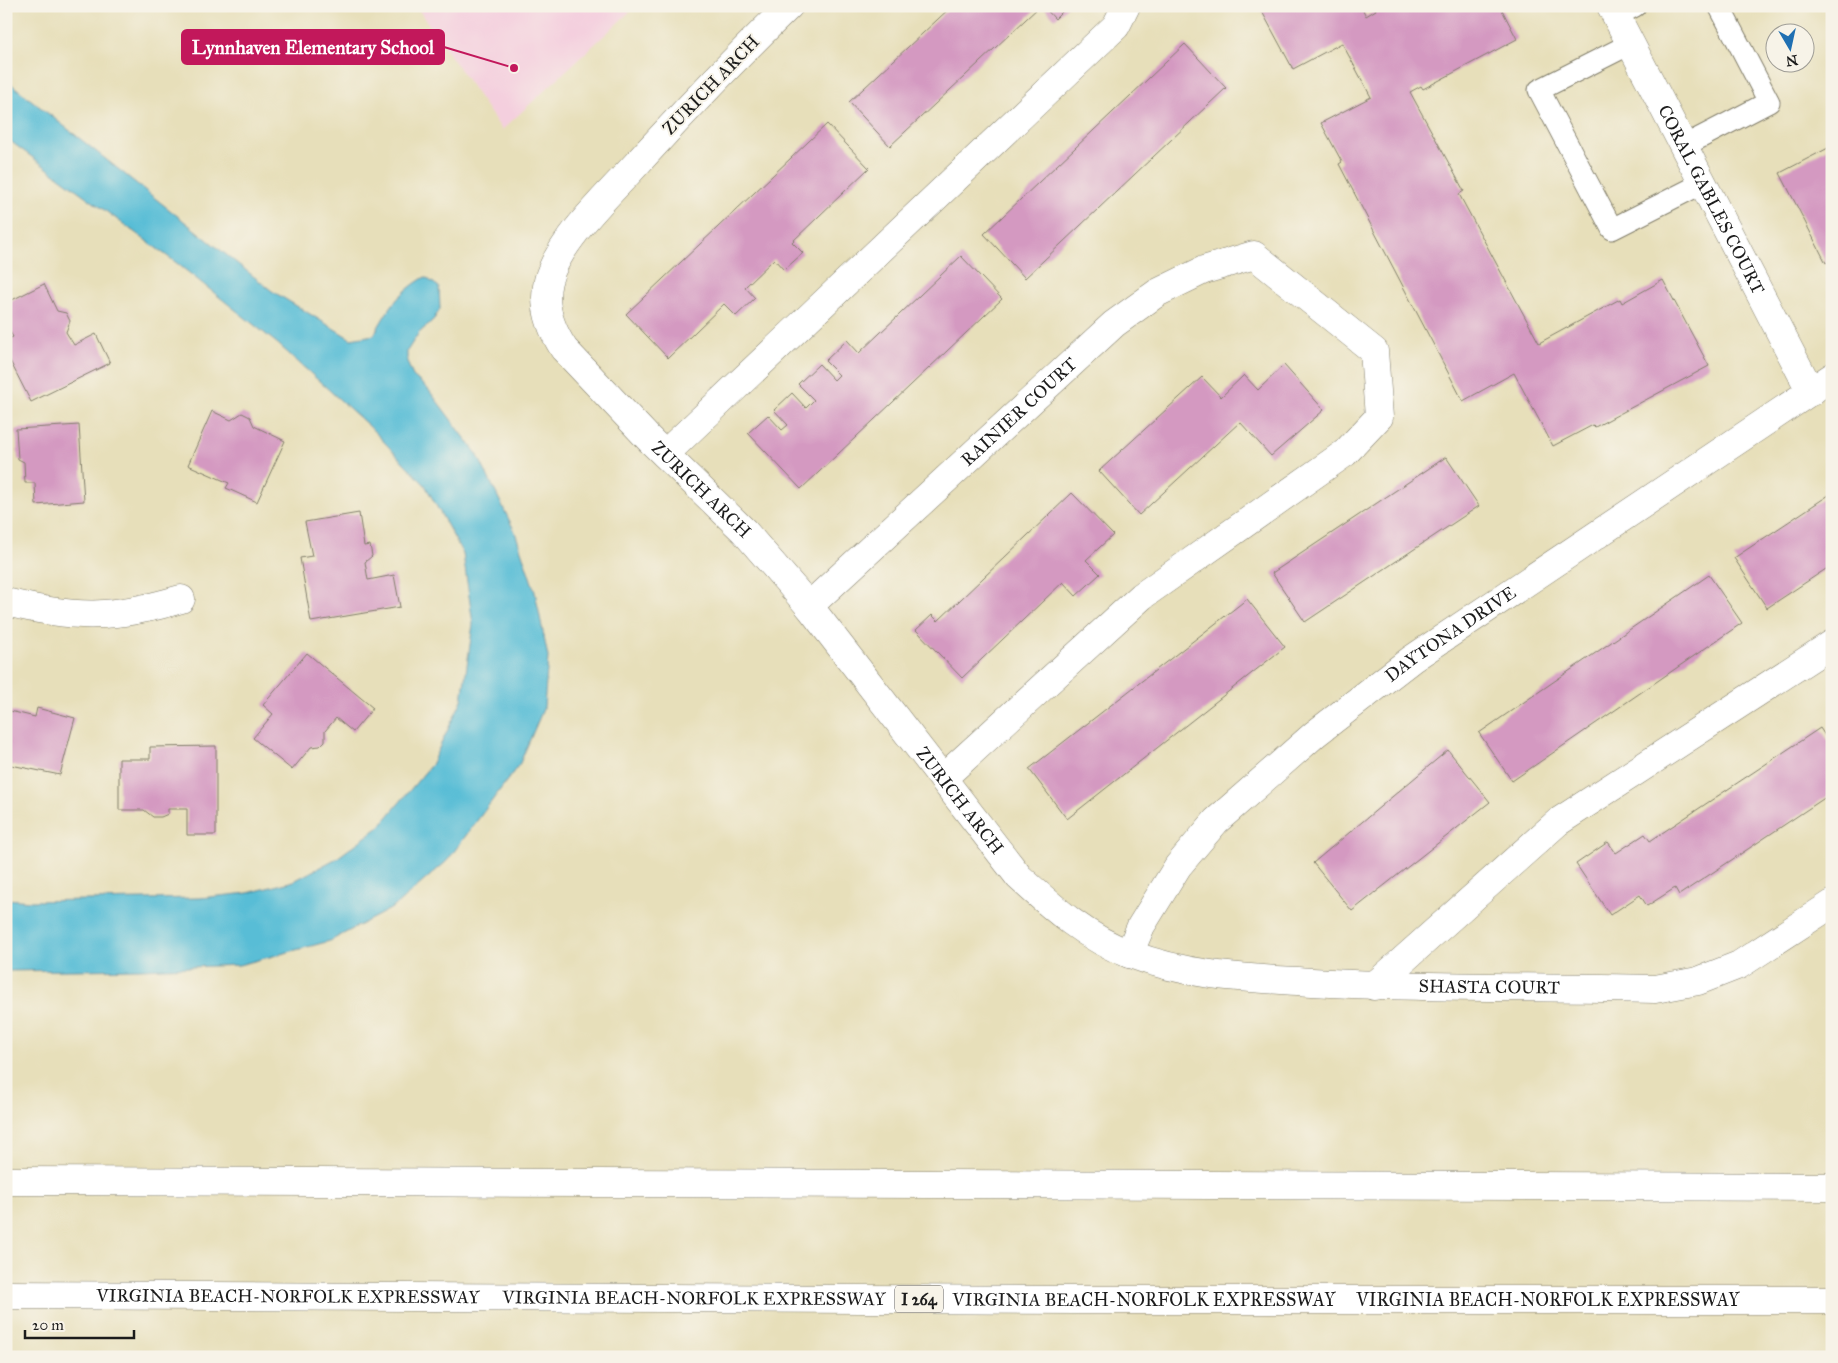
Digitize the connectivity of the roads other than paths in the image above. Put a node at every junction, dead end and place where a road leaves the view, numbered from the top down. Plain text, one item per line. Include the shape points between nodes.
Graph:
1 (789, 6) edge
2 (1126, 6) edge
3 (1719, 6) edge
4 (1621, 10) edge
5 (1630, 44) junction
6 (1684, 146) junction
7 (1702, 183) junction
8 (1821, 384) edge
9 (665, 454) junction
10 (181, 599) dead end
11 (6, 602) edge
12 (809, 606) junction
13 (1832, 644) edge
14 (942, 778) junction
15 (1832, 904) edge
16 (1128, 954) junction
17 (1374, 986) junction
18 (6, 1181) edge
19 (1832, 1187) edge
20 (6, 1295) edge
21 (1832, 1300) edge

1 - 9 main road, ZURICH ARCH via 714,79 604,199 557,257 548,282 547,310 555,335 564,349
2 - 9 main road via 1116,26
3 - 6 lane via 1769,102
4 - 5 main road, CORAL GABLES COURT
5 - 6 main road, CORAL GABLES COURT
5 - 7 lane via 1539,90 1575,160 1612,230
6 - 7 main road, CORAL GABLES COURT
7 - 8 main road, CORAL GABLES COURT
8 - 16 main road, DAYTONA DRIVE via 1412,659 1315,734 1216,821 1184,858 1141,926
9 - 12 main road, ZURICH ARCH via 744,531
10 - 11 main road via 136,612 89,616 42,611
12 - 14 main road, ZURICH ARCH
12 - 14 main road, RAINIER COURT via 1114,324 1157,293 1204,270 1254,255 1374,351 1379,417 1345,453 1142,596
13 - 17 main road via 1558,822
14 - 16 main road, ZURICH ARCH via 1019,877 1058,912 1101,941
15 - 17 main road, SHASTA COURT via 1739,965 1698,981 1655,989
16 - 17 main road, SHASTA COURT via 1179,970 1220,977
18 - 19 main road
20 - 21 main road, VIRGINIA BEACH-NORFOLK EXPRESSWAY / I 264

